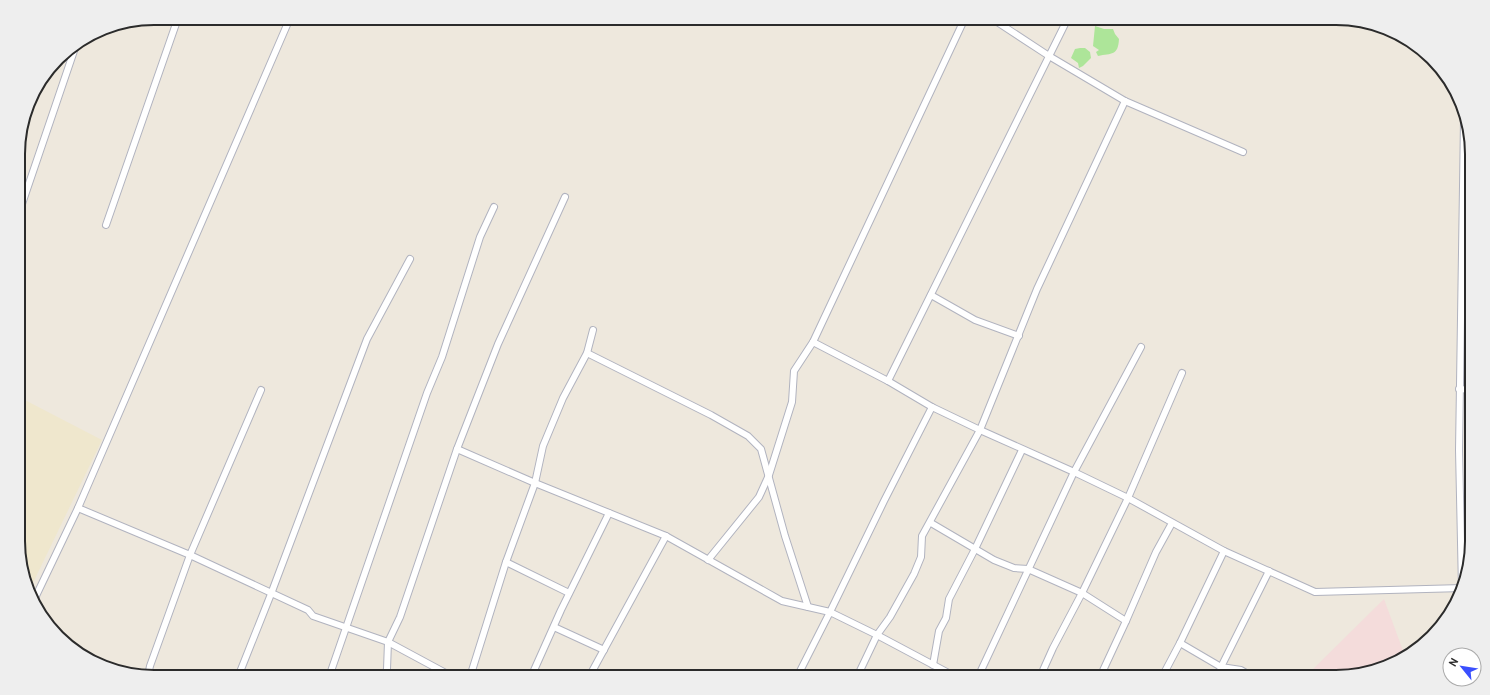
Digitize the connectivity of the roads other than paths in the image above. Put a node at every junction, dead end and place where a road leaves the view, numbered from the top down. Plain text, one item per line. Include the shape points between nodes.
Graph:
1 (176, 25) edge
2 (287, 25) edge
3 (961, 25) edge
4 (1002, 25) edge
5 (1064, 25) edge
6 (73, 54) edge
7 (1049, 56) junction
8 (1125, 101) junction
9 (1464, 137) edge
10 (1464, 149) joint
11 (1243, 152) dead end
12 (25, 195) edge
13 (565, 197) dead end
14 (494, 207) dead end
15 (106, 225) dead end
16 (410, 259) dead end
17 (931, 295) junction
18 (593, 330) dead end
19 (1019, 336) junction
20 (813, 342) junction
21 (1141, 347) dead end
22 (586, 353) junction
23 (1182, 373) dead end
24 (888, 381) junction
25 (1460, 389) junction
26 (1465, 389) edge
27 (261, 390) dead end
28 (932, 407) junction
29 (980, 430) junction
30 (458, 449) junction
31 (1022, 450) junction
32 (1074, 472) junction
33 (768, 475) junction
34 (535, 483) junction
35 (1128, 498) junction
36 (78, 508) junction
37 (609, 513) junction
38 (931, 523) junction
39 (1172, 523) junction
40 (666, 536) junction
41 (975, 549) junction
42 (1224, 551) junction
43 (190, 555) junction
44 (708, 560) junction
45 (506, 562) junction
46 (1028, 569) junction
47 (1462, 570) edge
48 (1269, 571) junction
49 (1456, 588) edge
50 (569, 593) junction
51 (1082, 593) junction
52 (37, 594) edge
53 (272, 594) junction
54 (808, 607) junction
55 (830, 612) junction
56 (1126, 621) junction
57 (554, 627) junction
58 (345, 628) junction
59 (877, 635) junction
60 (388, 642) junction
61 (1180, 643) junction
62 (604, 650) junction
63 (933, 665) junction
64 (1221, 667) junction
65 (150, 670) edge
66 (241, 670) edge
67 (331, 670) edge
68 (387, 670) edge
69 (440, 670) edge
70 (472, 670) edge
71 (534, 670) edge
72 (593, 670) edge
73 (801, 670) edge
74 (860, 670) edge
75 (943, 670) edge
76 (981, 670) edge
77 (1043, 670) edge
78 (1103, 670) edge
79 (1166, 670) edge
80 (1220, 670) edge
81 (1241, 670) edge

1 - 15 street
2 - 36 street
3 - 20 street
4 - 7 street
5 - 7 street
6 - 12 street
7 - 8 street
7 - 17 street
8 - 11 street
8 - 19 street via 1037,289
9 - 10 street
10 - 25 street
13 - 30 street via 498,344
14 - 58 street via 480,237 442,357
16 - 53 street via 367,339
17 - 19 street via 975,320
17 - 24 street
18 - 22 street
19 - 29 street
20 - 24 street
20 - 33 street via 794,371 792,402
21 - 32 street
22 - 33 street via 748,436 761,449
22 - 34 street via 543,446
23 - 35 street
24 - 28 street
25 - 26 street
25 - 47 street
27 - 43 street
28 - 29 street
28 - 55 street
29 - 31 street
29 - 38 street
30 - 34 street
30 - 60 street via 400,617
31 - 32 street
31 - 41 street
32 - 35 street
32 - 46 street
33 - 44 street via 759,497
33 - 54 street
34 - 37 street
34 - 45 street
35 - 39 street
35 - 51 street
36 - 43 street
36 - 52 street
37 - 40 street
37 - 50 street
38 - 41 street
38 - 59 street via 922,536 921,557 914,574
39 - 42 street
39 - 56 street via 1156,552
40 - 44 street
40 - 62 street
41 - 46 street via 1014,568
41 - 63 street via 949,600 946,618 939,631
42 - 48 street
42 - 61 street
43 - 53 street
43 - 65 street
44 - 54 street via 782,601
45 - 50 street
45 - 70 street
46 - 51 street
46 - 76 street
48 - 49 street via 1315,592
48 - 64 street
50 - 57 street
51 - 56 street
51 - 77 street
53 - 58 street via 308,610 313,616
53 - 66 street
54 - 55 street
55 - 59 street
55 - 73 street
56 - 78 street
57 - 62 street
57 - 71 street
58 - 60 street
58 - 67 street
59 - 63 street
59 - 74 street
60 - 68 street
60 - 69 street
61 - 64 street
61 - 79 street
62 - 72 street
63 - 75 street
64 - 80 street
64 - 81 street

